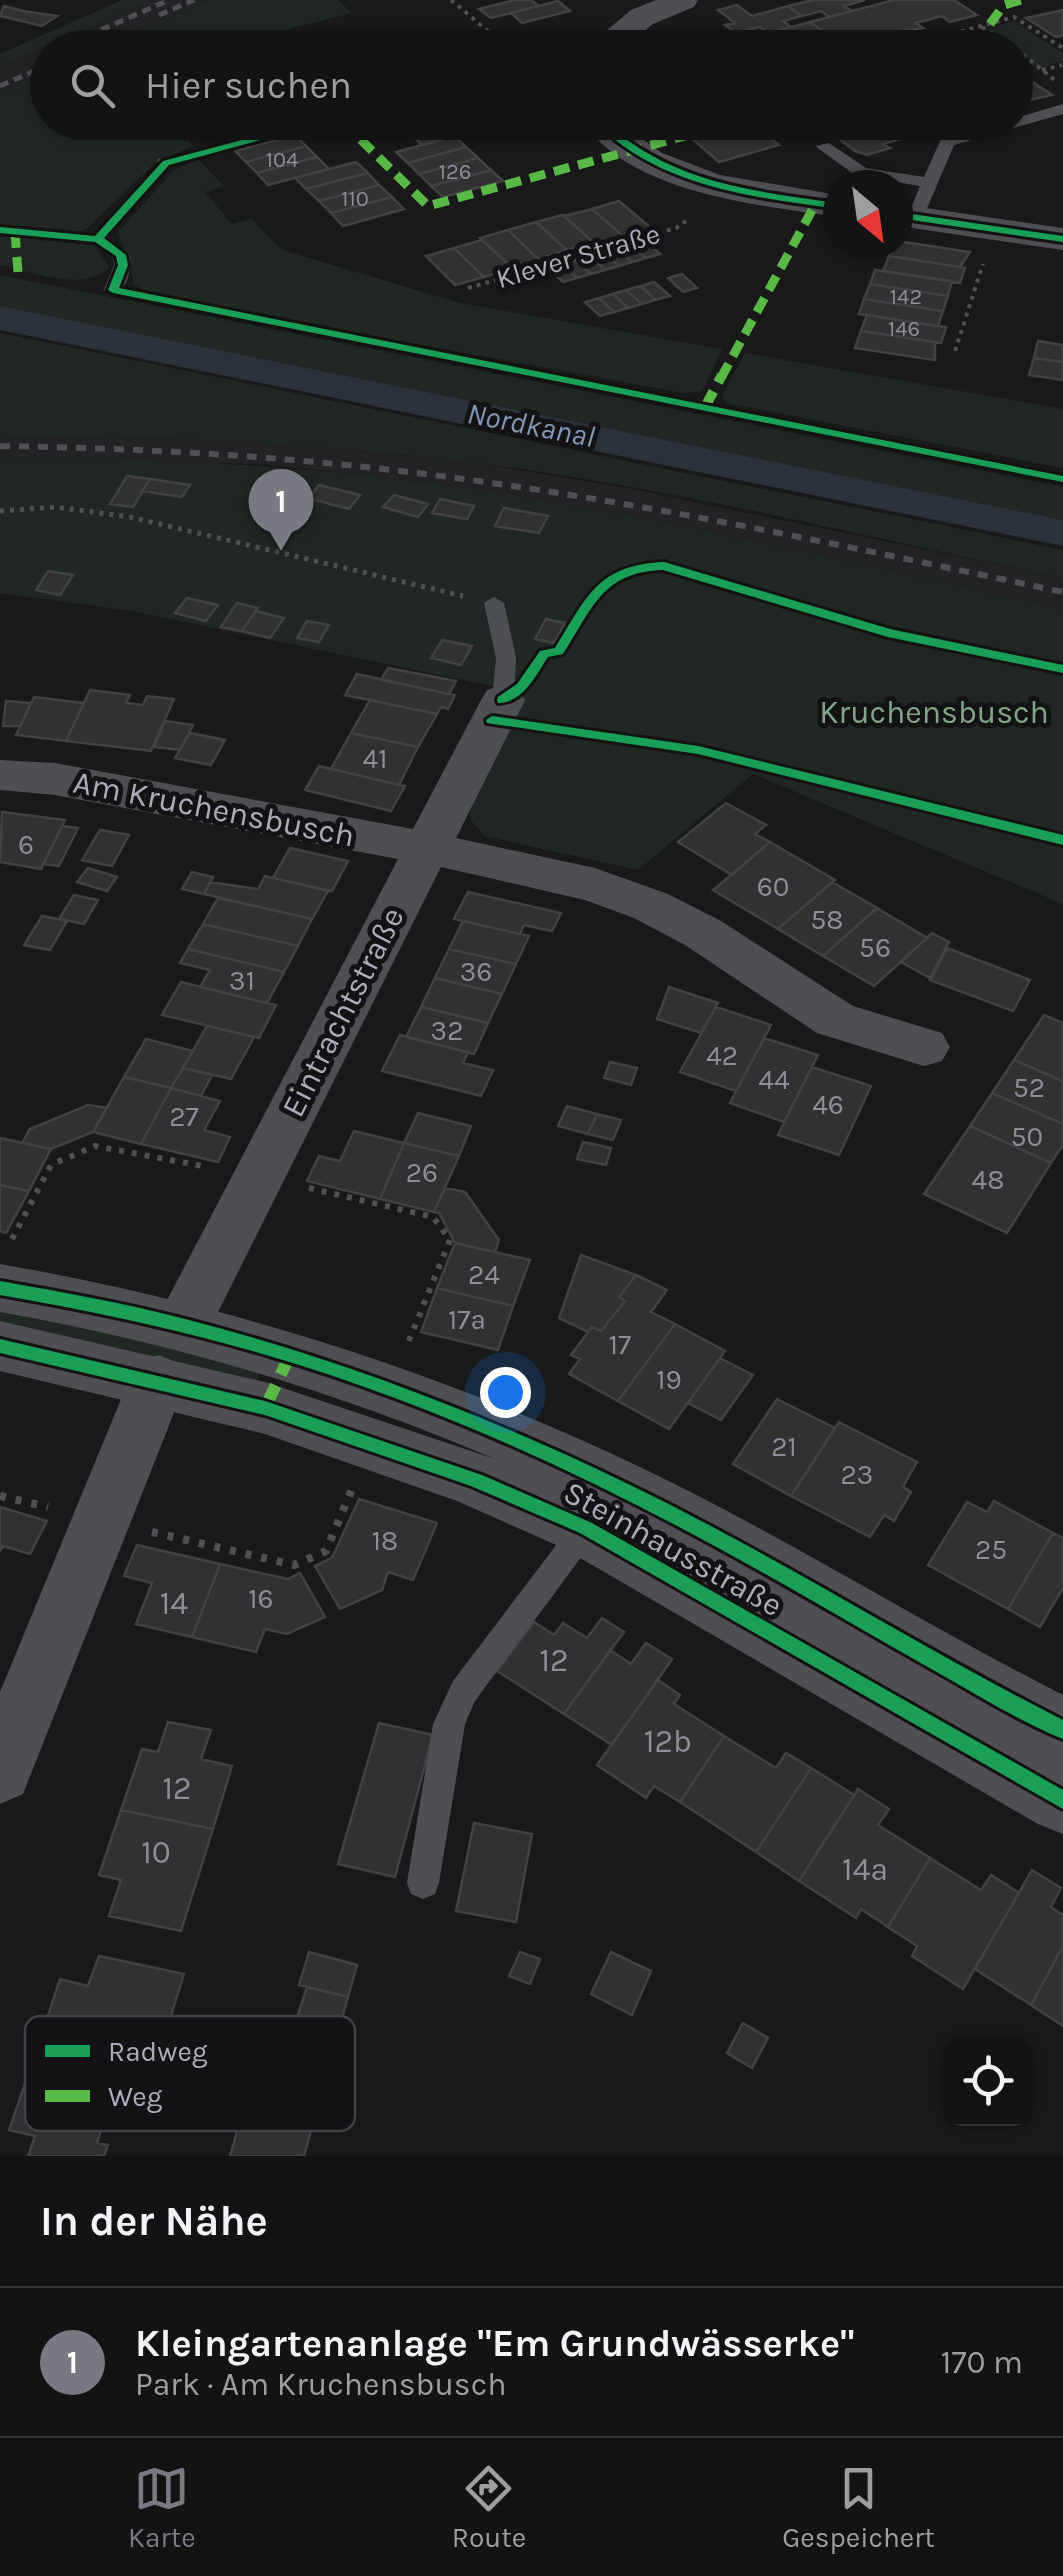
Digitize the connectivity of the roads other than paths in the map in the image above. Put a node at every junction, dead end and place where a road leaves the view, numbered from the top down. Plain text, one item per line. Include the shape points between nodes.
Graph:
1 (683, 0) edge
2 (625, 30) edge
3 (1063, 109) edge
4 (1033, 118) edge
5 (619, 140) edge
6 (954, 140) edge
7 (823, 146) dead end
8 (929, 183) junction
9 (823, 204) edge
10 (913, 207) edge
11 (913, 217) edge
12 (0, 230) edge
13 (1063, 240) edge
14 (113, 290) dead end
15 (494, 604) road end
16 (503, 700) joint
17 (0, 775) edge
18 (428, 848) junction
19 (924, 1047) dead end
20 (4, 1267) edge
21 (184, 1323) junction
22 (0, 1346) edge
23 (158, 1380) junction
24 (381, 1415) junction
25 (586, 1528) junction
26 (1063, 1730) edge
27 (0, 1772) edge
28 (1063, 1800) edge
29 (423, 1884) dead end

1 - 2 street
3 - 4 lane
5 - 9 street via 678,173
6 - 8 lane via 947,142
7 - 8 lane via 861,172
8 - 10 lane
11 - 13 street
12 - 14 lane via 98,238 121,254
15 - 16 lane via 506,658
16 - 18 street, Eintrachtstraße
17 - 18 street, Am Kruchensbusch via 55,779
18 - 19 street via 595,885 651,906 836,1020
18 - 21 street, Eintrachtstraße
20 - 21 street, Steinhausstraße
21 - 24 street, Steinhausstraße
22 - 23 street, Steinhausstraße
23 - 24 street, Steinhausstraße
23 - 27 street
24 - 25 street, Steinhausstraße via 476,1480
24 - 26 street, Steinhausstraße via 616,1486
25 - 28 street, Steinhausstraße
25 - 29 lane via 464,1691 449,1724

